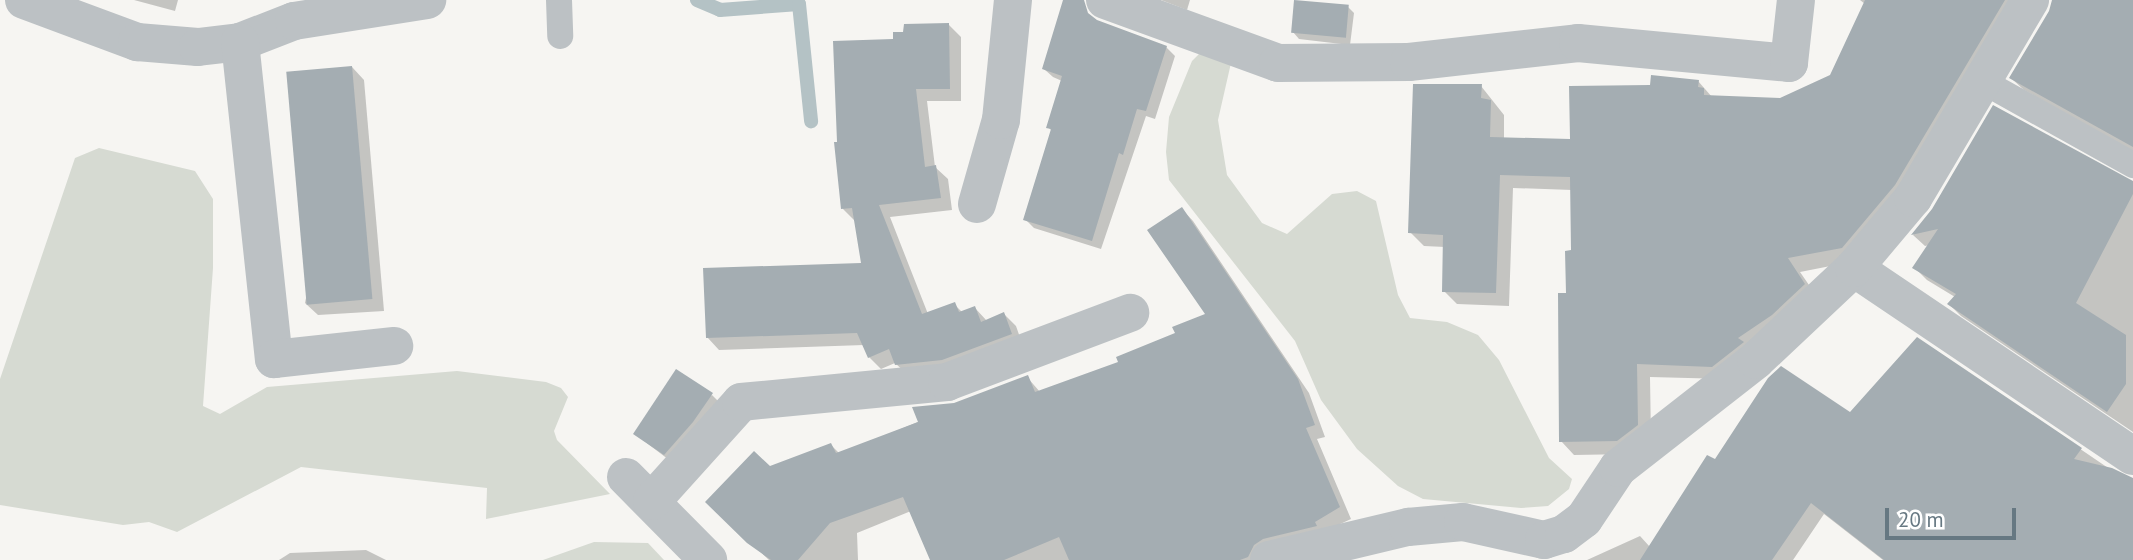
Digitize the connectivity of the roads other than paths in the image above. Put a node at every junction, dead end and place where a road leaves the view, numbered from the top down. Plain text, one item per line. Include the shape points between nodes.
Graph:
1 (24, 0) edge
2 (427, 0) edge
3 (559, 0) edge
4 (1013, 0) edge
5 (1105, 0) edge
6 (1796, 0) edge
7 (2029, 0) edge
8 (560, 36) dead end
9 (240, 41) junction
10 (1984, 82) junction
11 (2133, 164) edge
12 (977, 204) dead end
13 (1854, 268) junction
14 (1130, 313) dead end
15 (394, 346) dead end
16 (2133, 456) edge
17 (708, 560) edge
18 (1269, 560) edge

1 - 9 street via 137,42 198,47
2 - 9 street via 294,21
3 - 8 lane
4 - 12 street via 1001,120
5 - 6 street via 1278,63 1409,62 1578,43 1789,63
7 - 10 street
9 - 15 street via 274,359
10 - 11 lane
10 - 13 street via 1913,198
13 - 16 street
13 - 18 street via 1756,360 1618,468 1584,519 1564,534 1544,540 1463,522 1408,527
14 - 17 street via 947,382 741,402 639,489

